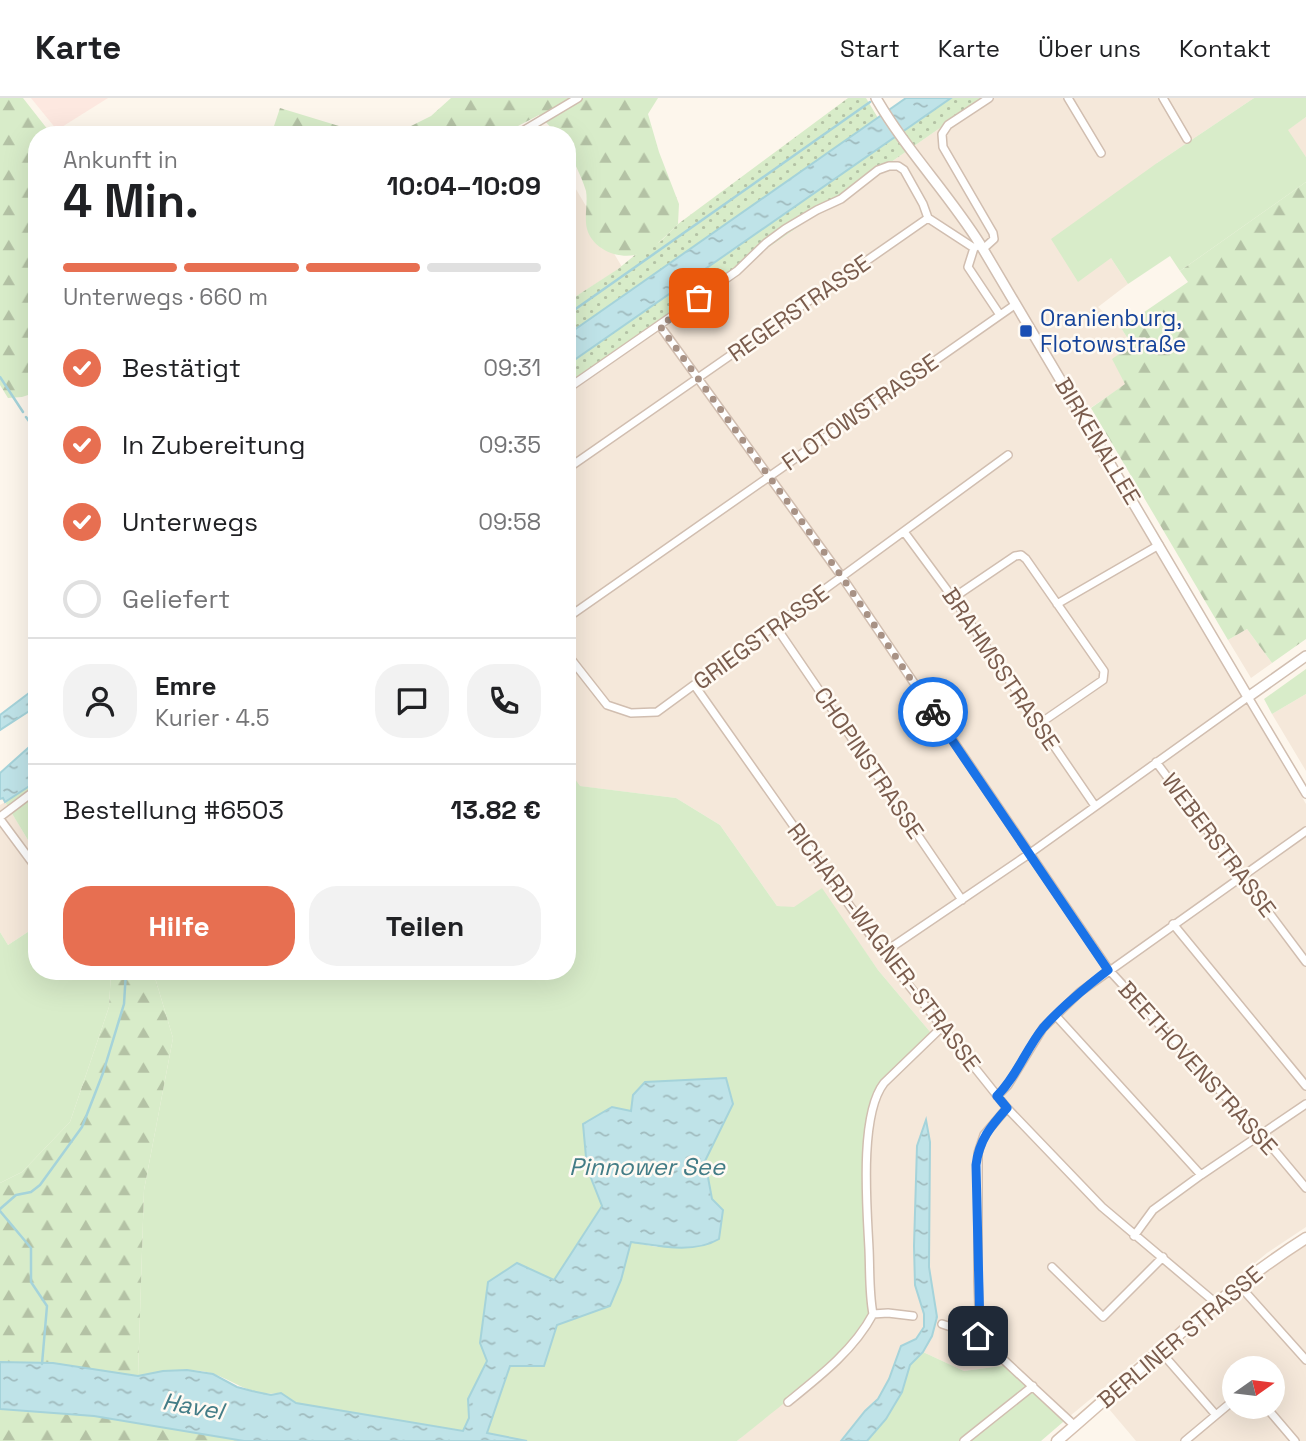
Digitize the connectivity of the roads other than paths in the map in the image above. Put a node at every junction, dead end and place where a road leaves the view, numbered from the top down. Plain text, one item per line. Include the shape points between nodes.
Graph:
1 (578, 98) edge
2 (989, 98) edge
3 (1068, 98) edge
4 (1163, 98) edge
5 (878, 102) edge
6 (531, 126) edge
7 (1187, 139) dead end
8 (1101, 153) dead end
9 (928, 218) junction
10 (979, 247) junction
11 (1016, 304) junction
12 (1000, 315) junction
13 (660, 326) junction
14 (699, 377) junction
15 (576, 383) edge
16 (1008, 456) dead end
17 (576, 464) edge
18 (768, 476) junction
19 (905, 533) junction
20 (1159, 545) junction
21 (842, 577) junction
22 (953, 598) junction
23 (1057, 604) junction
24 (576, 612) edge
25 (776, 627) junction
26 (1306, 656) edge
27 (576, 665) edge
28 (695, 686) junction
29 (1248, 697) junction
30 (1039, 724) junction
31 (1156, 762) junction
32 (1306, 794) edge
33 (28, 796) edge
34 (1095, 807) junction
35 (0, 818) edge
36 (1306, 831) edge
37 (1029, 854) junction
38 (28, 857) edge
39 (1242, 876) junction
40 (962, 900) junction
41 (1173, 924) junction
42 (883, 953) junction
43 (1306, 962) edge
44 (1108, 970) junction
45 (1056, 1016) junction
46 (942, 1027) junction
47 (1306, 1086) edge
48 (997, 1096) junction
49 (1306, 1104) edge
50 (1007, 1108) junction
51 (1259, 1135) junction
52 (1201, 1175) junction
53 (1306, 1188) edge
54 (1134, 1236) junction
55 (1306, 1238) edge
56 (1163, 1257) junction
57 (1052, 1267) dead end
58 (1239, 1285) junction
59 (1217, 1304) junction
60 (873, 1314) junction
61 (913, 1316) dead end
62 (942, 1324) dead end
63 (978, 1336) junction
64 (1161, 1352) junction
65 (1306, 1360) edge
66 (1033, 1385) junction
67 (788, 1402) dead end
68 (1222, 1410) edge
69 (1216, 1415) junction
70 (1276, 1419) edge
71 (1075, 1426) junction
72 (964, 1441) edge
73 (1057, 1441) edge
74 (1185, 1441) edge
75 (1295, 1441) edge

1 - 6 street
2 - 10 street via 942,134 943,147 993,233 994,239
3 - 8 street
4 - 7 street
5 - 10 street, BIRKENALLEE via 955,206
9 - 10 street
9 - 13 street via 904,170 898,166 878,170 850,193 785,229 737,271
9 - 14 street, REGERSTRASSE
10 - 11 street, BIRKENALLEE
10 - 12 street via 968,267
11 - 12 street, FLOTOWSTRASSE
11 - 20 street, BIRKENALLEE
12 - 18 street, FLOTOWSTRASSE
13 - 14 street, BEETHOVENSTRASSE
13 - 15 street
14 - 17 street, REGERSTRASSE
14 - 18 street, BEETHOVENSTRASSE
16 - 19 street, GRIEGSTRASSE
18 - 21 street, BEETHOVENSTRASSE
18 - 24 street, FLOTOWSTRASSE
19 - 21 street, GRIEGSTRASSE
19 - 22 street, BRAHMSSTRASSE
20 - 23 street
20 - 29 street, BIRKENALLEE
21 - 25 street, GRIEGSTRASSE
21 - 37 street, BEETHOVENSTRASSE
22 - 23 street via 1021,555
22 - 30 street, BRAHMSSTRASSE
23 - 30 street via 1104,671 1103,680
25 - 28 street, GRIEGSTRASSE
25 - 40 street, CHOPINSTRASSE
26 - 29 street
27 - 28 street, GRIEGSTRASSE via 607,705 631,713 657,712
28 - 42 street, RICHARD-WAGNER-STRASSE
29 - 31 street
29 - 32 street, BIRKENALLEE
30 - 34 street, BRAHMSSTRASSE
31 - 34 street
31 - 39 street, WEBERSTRASSE
33 - 35 street
34 - 37 street
35 - 38 street
36 - 39 street
37 - 40 street
37 - 44 street, BEETHOVENSTRASSE
39 - 41 street
39 - 43 street, WEBERSTRASSE
40 - 42 street
41 - 44 street
41 - 47 street
42 - 46 street, RICHARD-WAGNER-STRASSE
44 - 45 street
44 - 51 street, BEETHOVENSTRASSE
45 - 48 street
45 - 52 street
46 - 48 street, RICHARD-WAGNER-STRASSE
46 - 60 street via 878,1093 866,1174
48 - 50 street, RICHARD-WAGNER-STRASSE
49 - 51 street
50 - 54 street, RICHARD-WAGNER-STRASSE
50 - 63 street via 984,1136 978,1153
51 - 52 street
51 - 53 street, BEETHOVENSTRASSE
52 - 54 street via 1153,1210
54 - 56 street, RICHARD-WAGNER-STRASSE
55 - 58 main road, BERLINER STRASSE
56 - 57 street via 1103,1317
56 - 59 street, RICHARD-WAGNER-STRASSE
58 - 59 main road, BERLINER STRASSE
58 - 65 street
59 - 64 main road, BERLINER STRASSE
60 - 61 street
60 - 67 street via 848,1348
62 - 63 street
63 - 66 street
64 - 69 street
64 - 71 main road, BERLINER STRASSE
66 - 71 street
66 - 72 street
68 - 69 street
69 - 74 street
70 - 75 street
71 - 73 main road, BERLINER STRASSE

